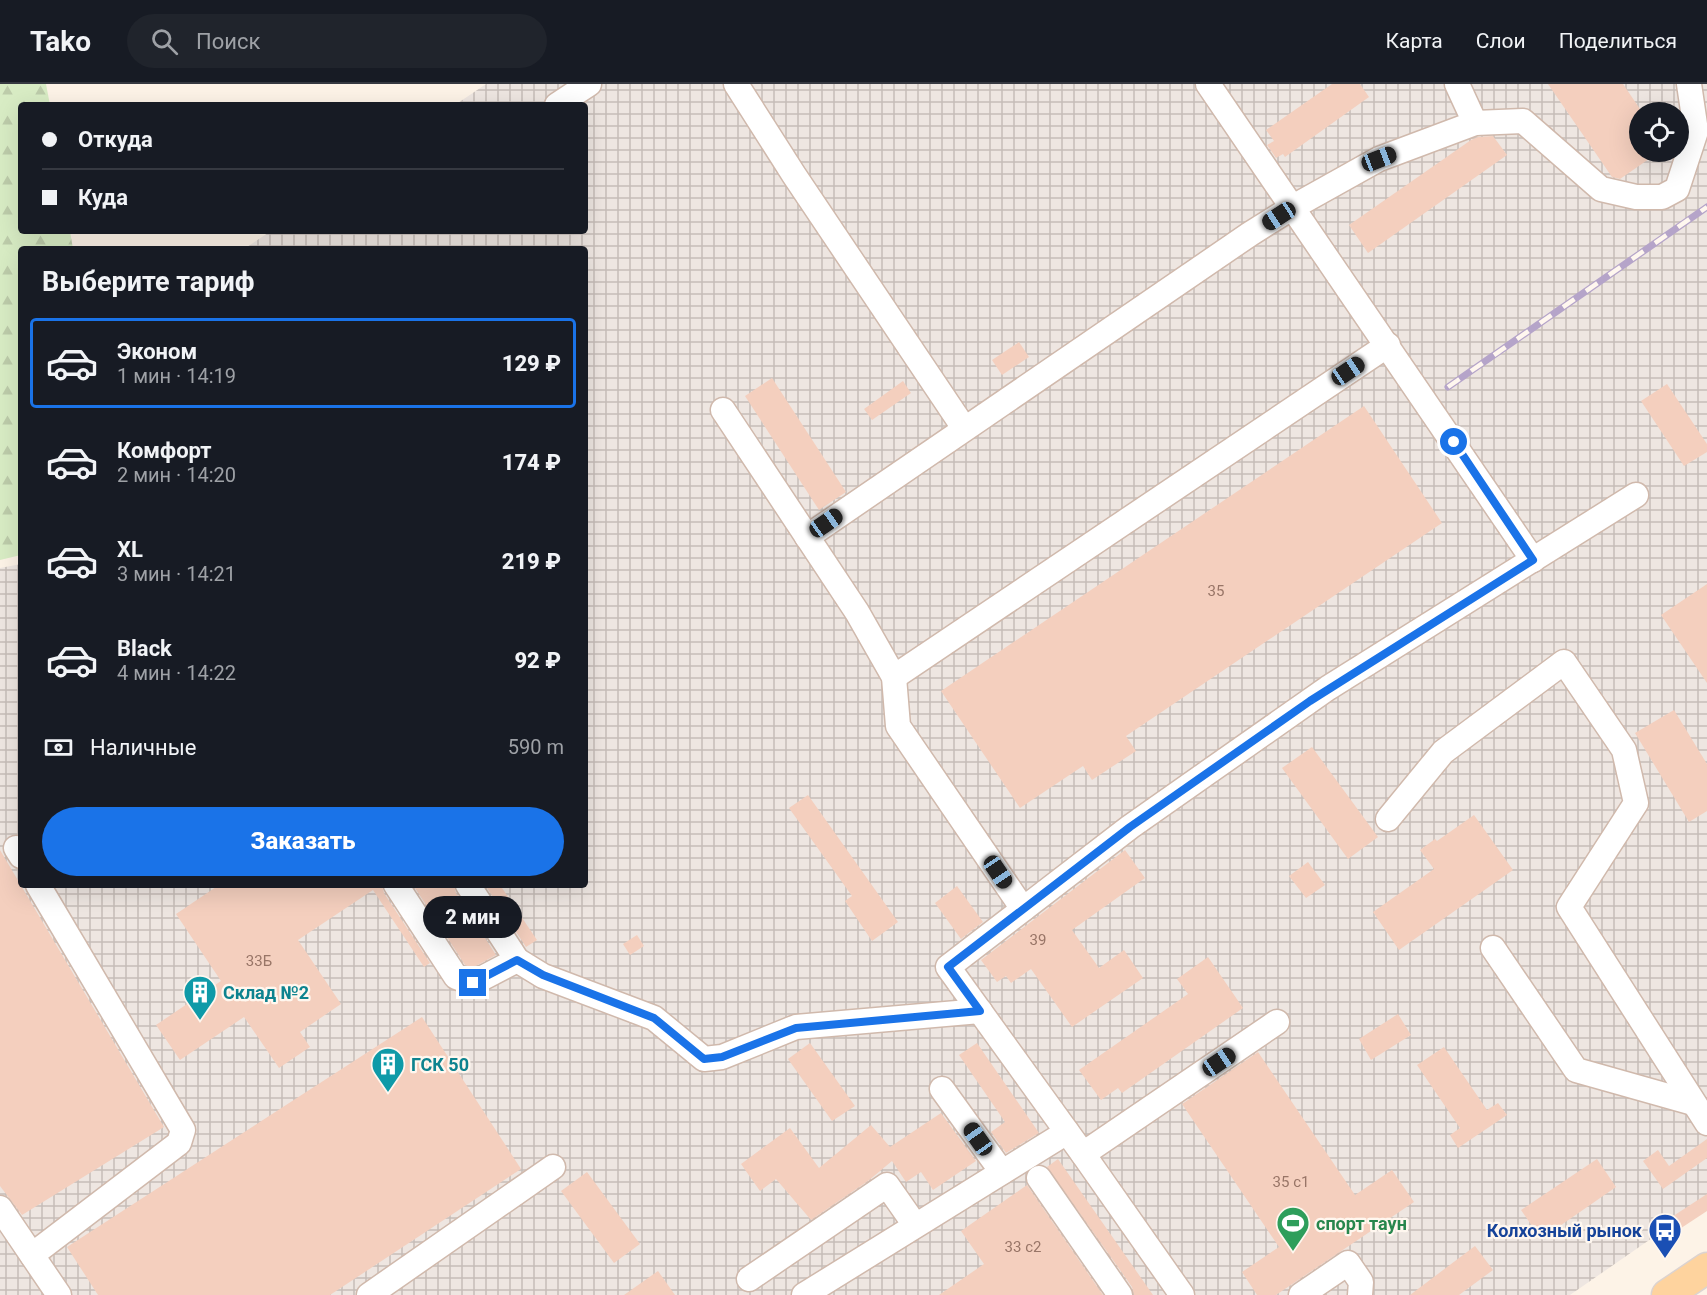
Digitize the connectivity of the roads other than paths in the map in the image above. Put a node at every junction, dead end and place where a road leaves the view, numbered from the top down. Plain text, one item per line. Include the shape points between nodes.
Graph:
1 (589, 84) edge
2 (736, 84) edge
3 (1208, 84) edge
4 (1457, 84) edge
5 (1689, 84) edge
6 (562, 102) edge
7 (1475, 123) junction
8 (1293, 207) junction
9 (1388, 345) junction
10 (723, 411) dead end
11 (964, 428) junction
12 (1636, 495) dead end
13 (807, 537) junction
14 (1533, 560) junction
15 (894, 677) junction
16 (1388, 819) dead end
17 (40, 888) edge
18 (398, 888) edge
19 (470, 888) edge
20 (1023, 909) junction
21 (1493, 948) dead end
22 (517, 960) junction
23 (980, 1011) junction
24 (1277, 1022) dead end
25 (942, 1089) dead end
26 (1693, 1103) junction
27 (1707, 1123) edge
28 (1067, 1132) junction
29 (1083, 1154) junction
30 (553, 1167) dead end
31 (1002, 1172) junction
32 (1039, 1178) dead end
33 (0, 1208) edge
34 (915, 1225) junction
35 (32, 1255) junction
36 (1707, 1268) edge
37 (749, 1279) dead end
38 (59, 1295) edge
39 (369, 1295) edge
40 (804, 1295) edge
41 (1120, 1295) edge
42 (1182, 1295) edge
43 (1301, 1295) edge
44 (1360, 1295) edge
45 (1667, 1295) edge

1 - 6 street
2 - 11 street
3 - 8 street
4 - 7 street
5 - 7 street via 1696,131 1677,189 1662,197 1636,197 1601,189 1523,121
7 - 8 street via 1379,159
8 - 9 street
8 - 11 street
9 - 14 street
9 - 15 street
10 - 13 street
11 - 13 street
12 - 14 street
13 - 15 street
14 - 20 street via 1328,688 1130,827
15 - 20 street via 898,726
16 - 26 street via 1443,752 1564,662 1624,750 1636,803 1569,907
17 - 35 street via 183,1130 179,1143
18 - 22 street via 456,976 473,983
19 - 22 street
20 - 23 street via 948,967
21 - 26 street via 1576,1070
22 - 23 street via 543,975 654,1018 704,1059 722,1057 796,1028
23 - 28 street
24 - 29 street
25 - 31 street
26 - 27 street
28 - 29 street
28 - 31 street
29 - 42 street
30 - 39 street
31 - 34 street
32 - 41 street
33 - 35 street
34 - 37 street via 887,1185
34 - 40 street
35 - 38 street
36 - 45 main road
43 - 44 street via 1348,1263 1361,1282

